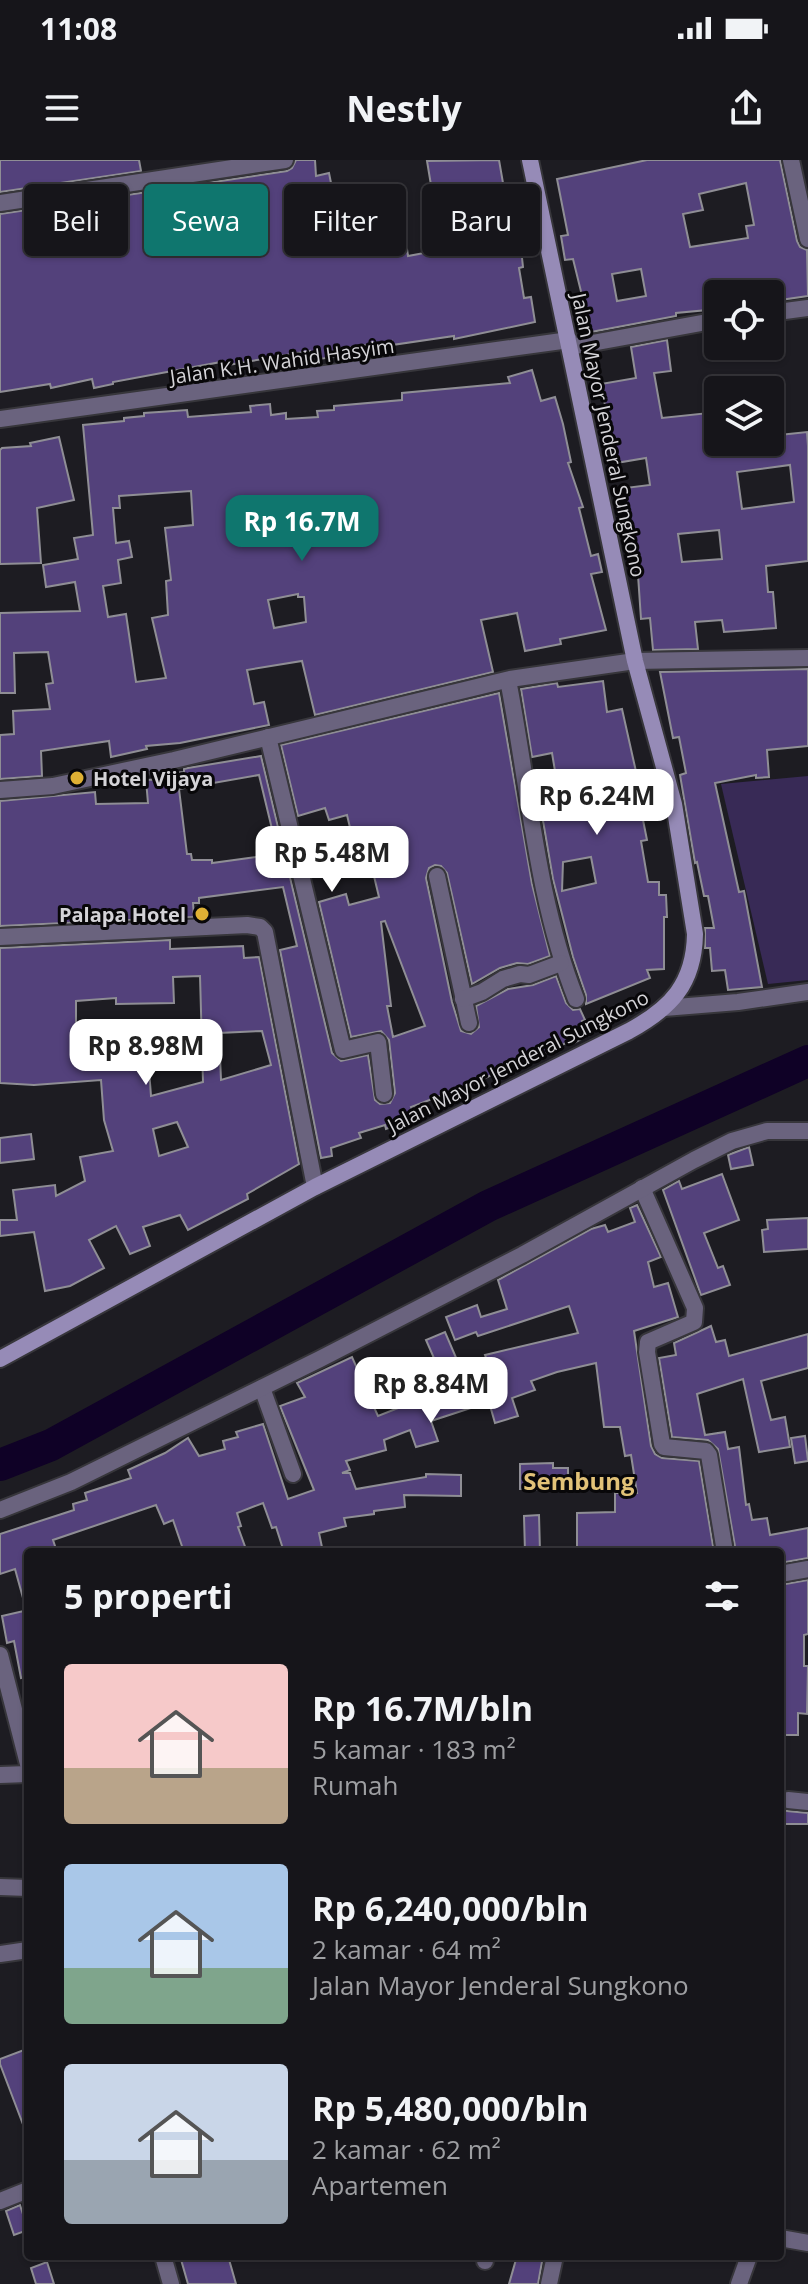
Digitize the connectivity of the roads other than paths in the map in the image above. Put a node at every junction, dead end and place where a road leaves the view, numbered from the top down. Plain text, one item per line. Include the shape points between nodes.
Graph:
1 (285, 160) edge
2 (530, 160) edge
3 (791, 160) edge
4 (0, 203) edge
5 (808, 239) edge
6 (808, 308) edge
7 (784, 311) edge
8 (704, 322) edge
9 (570, 344) junction
10 (0, 419) edge
11 (808, 658) edge
12 (635, 661) junction
13 (508, 680) junction
14 (268, 737) junction
15 (0, 790) edge
16 (437, 876) dead end
17 (0, 937) edge
18 (561, 963) junction
19 (808, 992) edge
20 (463, 999) junction
21 (576, 999) dead end
22 (664, 1008) junction
23 (469, 1023) dead end
24 (384, 1094) dead end
25 (808, 1131) edge
26 (315, 1187) junction
27 (642, 1188) junction
28 (0, 1359) edge
29 (262, 1388) junction
30 (293, 1474) dead end
31 (0, 1510) edge
32 (724, 1548) edge
33 (808, 1569) edge
34 (784, 1573) edge
35 (1, 1666) edge
36 (20, 1704) edge
37 (24, 1734) edge
38 (24, 1774) edge
39 (0, 1775) edge
40 (788, 1800) dead end
41 (808, 1802) edge
42 (0, 1887) edge
43 (24, 1888) edge
44 (24, 1951) edge
45 (0, 1954) edge
46 (24, 2192) edge
47 (0, 2201) edge
48 (784, 2239) edge
49 (808, 2243) edge
50 (164, 2260) edge
51 (554, 2260) edge
52 (748, 2260) edge
53 (171, 2284) edge
54 (549, 2284) edge
55 (739, 2284) edge

1 - 4 street
2 - 9 main road, Jalan Mayor Jenderal Sungkono
3 - 5 street
6 - 7 street
8 - 9 street, Jalan K.H. Wahid Hasyim
9 - 10 street, Jalan K.H. Wahid Hasyim
9 - 12 main road, Jalan Mayor Jenderal Sungkono
11 - 12 street
12 - 13 street
12 - 22 main road, Jalan Mayor Jenderal Sungkono via 674,804 695,934 687,979
13 - 14 street
13 - 18 street
14 - 15 street via 53,786
14 - 24 street via 343,1050 378,1042
16 - 20 street
17 - 26 street via 260,927
18 - 20 street via 503,979
18 - 21 street
19 - 22 street
20 - 23 street
22 - 26 main road, Jalan Mayor Jenderal Sungkono via 629,1031
25 - 27 street via 767,1131 732,1141
26 - 28 main road, Jalan Mayor Jenderal Sungkono
27 - 29 street
27 - 32 street via 695,1308 694,1322 648,1342 662,1444 709,1455
29 - 30 street
29 - 31 street via 71,1482
33 - 34 street
35 - 36 street
36 - 37 street
38 - 39 street
40 - 41 street
42 - 43 street
44 - 45 street
46 - 47 street
48 - 49 street
50 - 53 street
51 - 54 street
52 - 55 street

